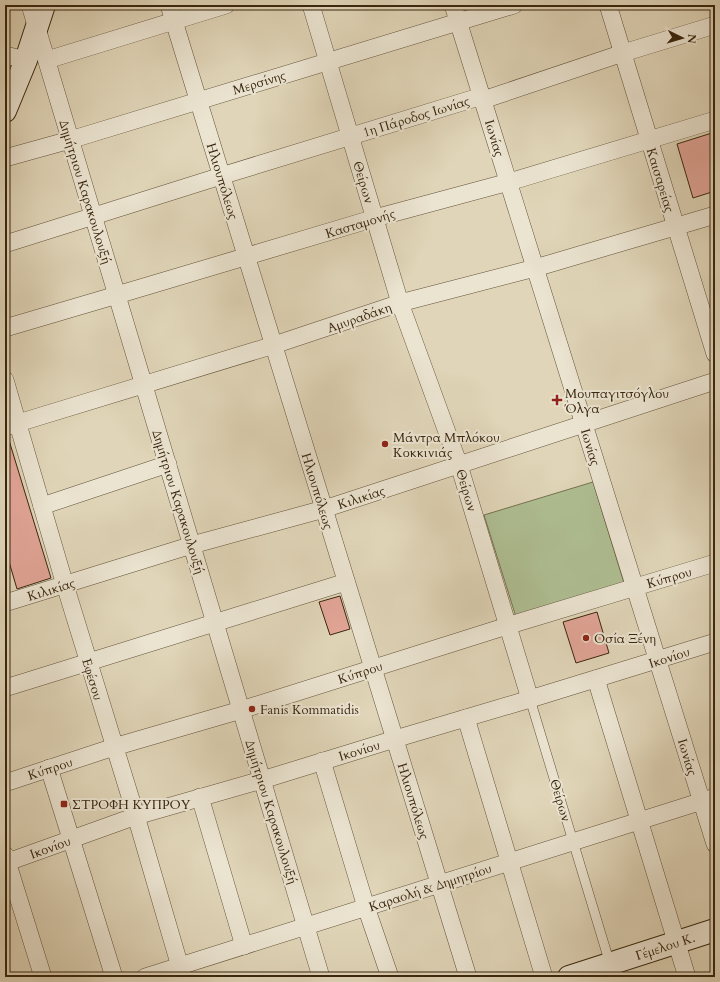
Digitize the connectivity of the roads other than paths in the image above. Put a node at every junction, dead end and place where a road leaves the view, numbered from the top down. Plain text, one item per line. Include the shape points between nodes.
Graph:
1 (30, 5) edge
2 (44, 5) edge
3 (168, 5) edge
4 (226, 5) edge
5 (311, 5) edge
6 (453, 5) edge
7 (514, 5) edge
8 (608, 5) edge
9 (174, 22) junction
10 (459, 22) junction
11 (715, 26) edge
12 (37, 27) junction
13 (623, 53) junction
14 (5, 55) edge
15 (36, 60) junction
16 (328, 62) junction
17 (482, 98) junction
18 (198, 101) junction
19 (5, 111) edge
20 (715, 120) edge
21 (350, 137) junction
22 (649, 139) junction
23 (70, 140) junction
24 (5, 158) edge
25 (221, 176) junction
26 (509, 182) junction
27 (715, 215) edge
28 (94, 216) junction
29 (375, 218) junction
30 (675, 226) junction
31 (5, 244) edge
32 (246, 257) junction
33 (535, 268) junction
34 (117, 295) junction
35 (400, 303) junction
36 (5, 328) edge
37 (274, 345) junction
38 (715, 354) edge
39 (5, 380) edge
40 (715, 382) edge
41 (144, 385) junction
42 (584, 424) junction
43 (11, 425) edge
44 (168, 464) junction
45 (459, 465) junction
46 (42, 506) junction
47 (324, 509) junction
48 (192, 545) junction
49 (715, 563) edge
50 (346, 582) junction
51 (65, 585) junction
52 (635, 587) junction
53 (5, 603) edge
54 (215, 623) junction
55 (507, 626) junction
56 (715, 642) edge
57 (658, 661) junction
58 (88, 662) junction
59 (373, 668) junction
60 (596, 679) junction
61 (5, 688) edge
62 (530, 699) junction
63 (241, 710) junction
64 (466, 718) junction
65 (394, 739) junction
66 (114, 747) junction
67 (322, 761) junction
68 (49, 768) junction
69 (262, 780) junction
70 (5, 783) edge
71 (200, 797) junction
72 (708, 799) edge
73 (136, 816) junction
74 (639, 821) junction
75 (70, 839) junction
76 (574, 841) junction
77 (715, 844) edge
78 (6, 860) edge
79 (510, 862) junction
80 (439, 884) junction
81 (366, 907) junction
82 (306, 926) junction
83 (715, 930) edge
84 (676, 943) junction
85 (244, 946) junction
86 (612, 970) edge
87 (181, 971) edge
88 (43, 977) edge
89 (114, 977) edge
90 (145, 977) edge
91 (321, 977) edge
92 (390, 977) edge
93 (468, 977) edge
94 (544, 977) edge
95 (569, 977) edge
96 (687, 977) edge

1 - 12 street
2 - 12 main road
3 - 9 street, Ηλιουπόλεως
4 - 9 street
5 - 16 street, Θείρων
6 - 10 street, Ιωνίας
7 - 10 street, Μερσίνης
8 - 13 street, Καισαρείας
9 - 15 street
9 - 18 street, Ηλιουπόλεως
10 - 16 street, Μερσίνης
10 - 17 street, Ιωνίας
11 - 13 street, 1η Πάροδος Ιωνίας
12 - 15 main road
13 - 17 street, 1η Πάροδος Ιωνίας
13 - 22 street, Καισαρείας
14 - 15 street
15 - 19 main road
15 - 23 street, Δημήτριου Καρακουλουξή
16 - 18 street, Μερσίνης
16 - 21 street, Θείρων
17 - 21 street, 1η Πάροδος Ιωνίας
17 - 26 street, Ιωνίας
18 - 23 street, Μερσίνης
18 - 25 street, Ηλιουπόλεως
20 - 22 street, Κασταμονής
21 - 25 street, 1η Πάροδος Ιωνίας
21 - 29 street, Θείρων
22 - 26 street, Κασταμονής
22 - 30 street, Καισαρείας
23 - 24 street, Μερσίνης
23 - 28 street, Δημήτριου Καρακουλουξή
25 - 28 street, 1η Πάροδος Ιωνίας
25 - 32 street, Ηλιουπόλεως
26 - 29 street, Κασταμονής
26 - 33 street, Ιωνίας
27 - 30 street, Αμυραδάκη
28 - 31 street, 1η Πάροδος Ιωνίας
28 - 34 street, Δημήτριου Καρακουλουξή
29 - 32 street, Κασταμονής
29 - 35 street, Θείρων
30 - 33 street, Αμυραδάκη
30 - 38 street, Καισαρείας
32 - 34 street, Κασταμονής
32 - 37 street, Ηλιουπόλεως
33 - 35 street, Αμυραδάκη
33 - 42 street, Ιωνίας
34 - 36 street, Κασταμονής
34 - 41 street, Δημήτριου Καρακουλουξή
35 - 37 street, Αμυραδάκη
35 - 45 street, Θείρων
37 - 41 street, Αμυραδάκη
37 - 47 street, Ηλιουπόλεως
39 - 43 street, Εφέσου
40 - 42 street, Κιλικίας
41 - 43 street, Αμυραδάκη
41 - 44 street, Δημήτριου Καρακουλουξή
42 - 45 street, Κιλικίας
42 - 52 street, Ιωνίας
43 - 46 street, Εφέσου
44 - 46 street
44 - 48 street, Δημήτριου Καρακουλουξή
45 - 47 street, Κιλικίας
45 - 55 street, Θείρων
46 - 51 street, Εφέσου
47 - 48 street, Κιλικίας
47 - 50 street, Ηλιουπόλεως
48 - 51 street, Κιλικίας
48 - 54 street, Δημήτριου Καρακουλουξή
49 - 52 street, Κύπρου
50 - 54 street
50 - 59 street, Ηλιουπόλεως
51 - 53 street, Κιλικίας
51 - 58 street, Εφέσου
52 - 55 street, Κύπρου
52 - 57 street, Ιωνίας
54 - 58 street
54 - 63 street, Δημήτριου Καρακουλουξή
55 - 59 street, Κύπρου
55 - 62 street, Θείρων
56 - 57 street, Ικονίου
57 - 60 street, Ικονίου
57 - 72 street, Ιωνίας
58 - 61 street
58 - 66 street, Εφέσου
59 - 63 street, Κύπρου
59 - 65 street, Ηλιουπόλεως
60 - 62 street, Ικονίου
60 - 74 street
62 - 64 street, Ικονίου
62 - 76 lane, Θείρων
63 - 66 street, Κύπρου
63 - 69 street, Δημήτριου Καρακουλουξή
64 - 65 street, Ικονίου
64 - 79 street
65 - 67 street, Ικονίου
65 - 80 street, Ηλιουπόλεως
66 - 68 street, Κύπρου
66 - 73 street, Εφέσου
67 - 69 street, Ικονίου
67 - 81 street
68 - 70 street, Κύπρου
68 - 75 street
69 - 71 street, Ικονίου
69 - 82 street, Δημήτριου Καρακουλουξή
71 - 73 street, Ικονίου
71 - 85 street
72 - 74 street, Καραολή & Δημητρίου
72 - 77 street, Ιωνίας
73 - 75 street, Ικονίου
73 - 87 street, Εφέσου
74 - 76 street, Καραολή & Δημητρίου
74 - 84 street
75 - 78 street, Ικονίου
75 - 89 street
76 - 79 street, Καραολή & Δημητρίου
76 - 86 lane, Θείρων
78 - 88 street
79 - 80 street, Καραολή & Δημητρίου
79 - 94 street
80 - 81 street, Καραολή & Δημητρίου
80 - 93 street, Ηλιουπόλεως
81 - 82 street, Καραολή & Δημητρίου
81 - 92 street
82 - 85 street, Καραολή & Δημητρίου
82 - 91 street, Δημήτριου Καρακουλουξή
83 - 84 main road, Γέμελου Κ.
84 - 86 main road, Γέμελου Κ.
84 - 96 street
85 - 87 street, Καραολή & Δημητρίου
86 - 95 main road, Γέμελου Κ.
87 - 90 street, Καραολή & Δημητρίου

